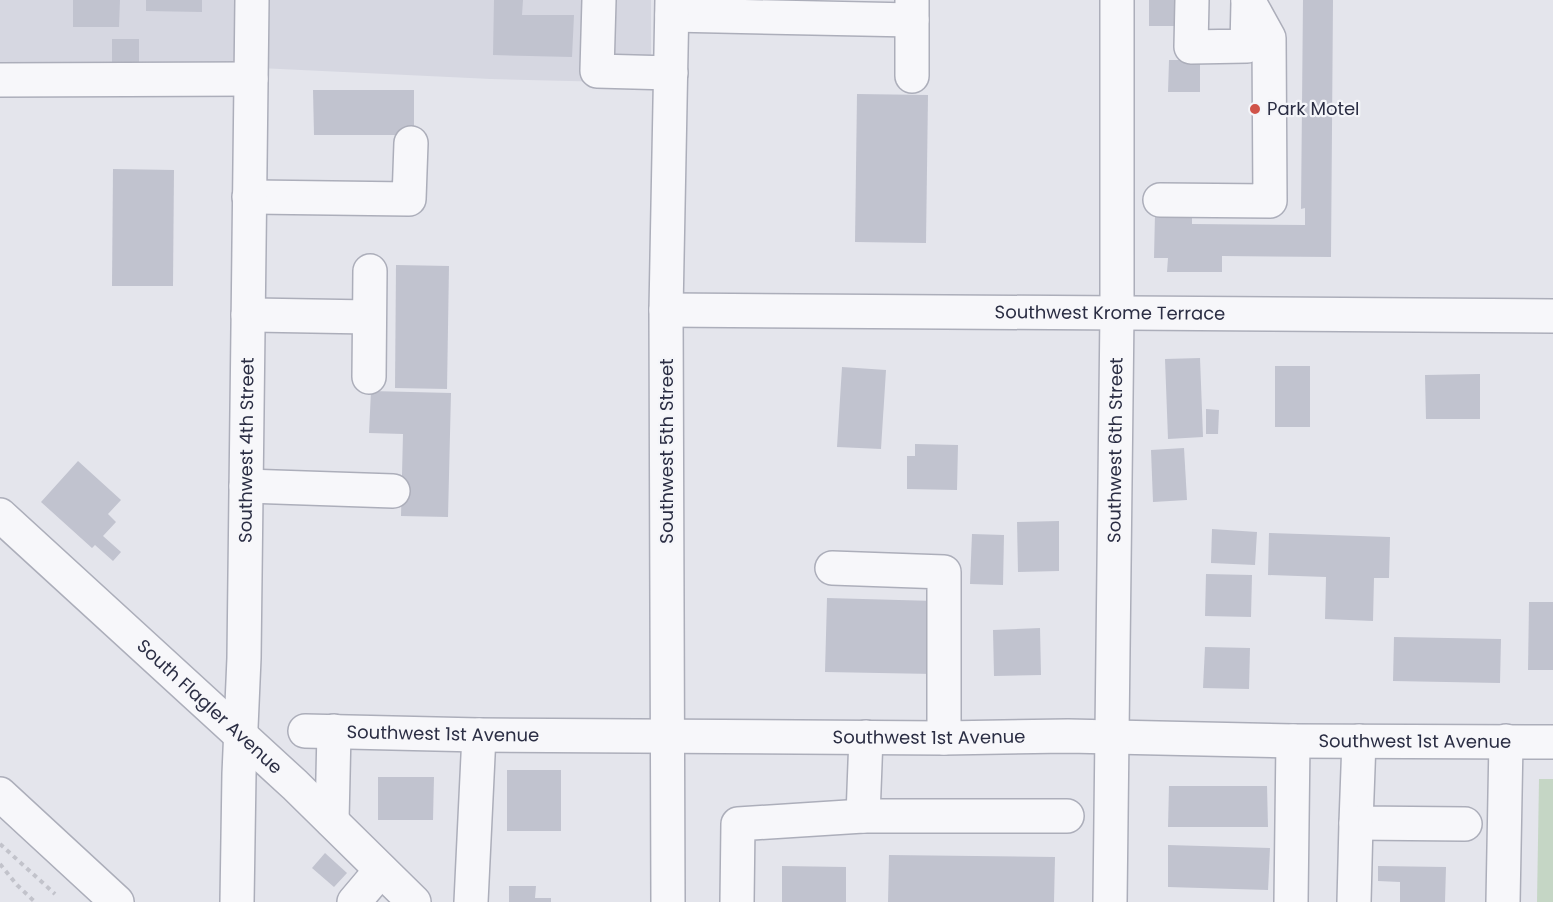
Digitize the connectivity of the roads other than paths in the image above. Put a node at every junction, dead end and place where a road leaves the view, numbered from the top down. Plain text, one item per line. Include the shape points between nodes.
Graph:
1 (252, 0) edge
2 (599, 0) edge
3 (1117, 0) edge
4 (1192, 0) edge
5 (1248, 0) edge
6 (672, 8) edge
7 (912, 10) edge
8 (671, 73) junction
9 (912, 76) dead end
10 (251, 79) junction
11 (0, 80) edge
12 (411, 143) dead end
13 (249, 196) junction
14 (1160, 200) dead end
15 (370, 271) dead end
16 (666, 310) junction
17 (1117, 314) junction
18 (248, 315) junction
19 (1553, 316) edge
20 (369, 317) junction
21 (369, 377) dead end
22 (246, 486) junction
23 (393, 491) dead end
24 (0, 515) edge
25 (832, 568) dead end
26 (478, 735) junction
27 (241, 736) junction
28 (668, 736) junction
29 (866, 737) junction
30 (1111, 737) junction
31 (944, 738) junction
32 (1293, 741) junction
33 (1359, 741) junction
34 (1506, 741) junction
35 (1553, 742) edge
36 (295, 785) junction
37 (0, 794) edge
38 (863, 816) junction
39 (1067, 816) dead end
40 (238, 817) junction
41 (332, 821) junction
42 (1356, 823) junction
43 (1465, 824) dead end
44 (381, 870) junction
45 (117, 902) edge
46 (237, 902) edge
47 (354, 902) edge
48 (414, 902) edge
49 (471, 902) edge
50 (669, 902) edge
51 (737, 902) edge
52 (1110, 902) edge
53 (1291, 902) edge
54 (1354, 902) edge
55 (1503, 902) edge

1 - 10 street, Southwest 4th Street
2 - 8 street via 597,71
3 - 17 street, Southwest 6th Street
4 - 5 street via 1191,47 1247,46
5 - 14 street via 1269,38 1270,201
6 - 7 street
6 - 8 street, Southwest 5th Street
7 - 9 street
8 - 16 street, Southwest 5th Street
10 - 11 street
10 - 13 street, Southwest 4th Street
12 - 13 street via 409,199
13 - 18 street, Southwest 4th Street
15 - 20 street
16 - 17 street, Southwest Krome Terrace
16 - 28 street, Southwest 5th Street
17 - 19 street, Southwest Krome Terrace
17 - 30 street, Southwest 6th Street
18 - 20 street
18 - 22 street, Southwest 4th Street
20 - 21 street
22 - 23 street
22 - 27 street, Southwest 4th Street
24 - 27 street, South Flagler Avenue
25 - 31 street via 944,572
26 - 28 street, Southwest 1st Avenue
26 - 41 street, Southwest 1st Avenue via 319,731
26 - 49 street
27 - 36 street, South Flagler Avenue
27 - 40 street, Southwest 4th Street
28 - 29 street, Southwest 1st Avenue
28 - 50 street, Southwest 5th Street
29 - 31 street, Southwest 1st Avenue
29 - 38 street
30 - 31 street, Southwest 1st Avenue
30 - 32 street, Southwest 1st Avenue
30 - 52 street, Southwest 6th Street
32 - 33 street, Southwest 1st Avenue
32 - 53 street
33 - 34 street, Southwest 1st Avenue
33 - 42 street
34 - 35 street, Southwest 1st Avenue
34 - 55 street
36 - 40 street via 259,794
36 - 41 street, South Flagler Avenue
37 - 45 street
38 - 39 street
38 - 51 street via 738,824
40 - 46 street, Southwest 4th Street
41 - 44 street, South Flagler Avenue
42 - 43 street
42 - 54 street
44 - 47 street
44 - 48 street, South Flagler Avenue

